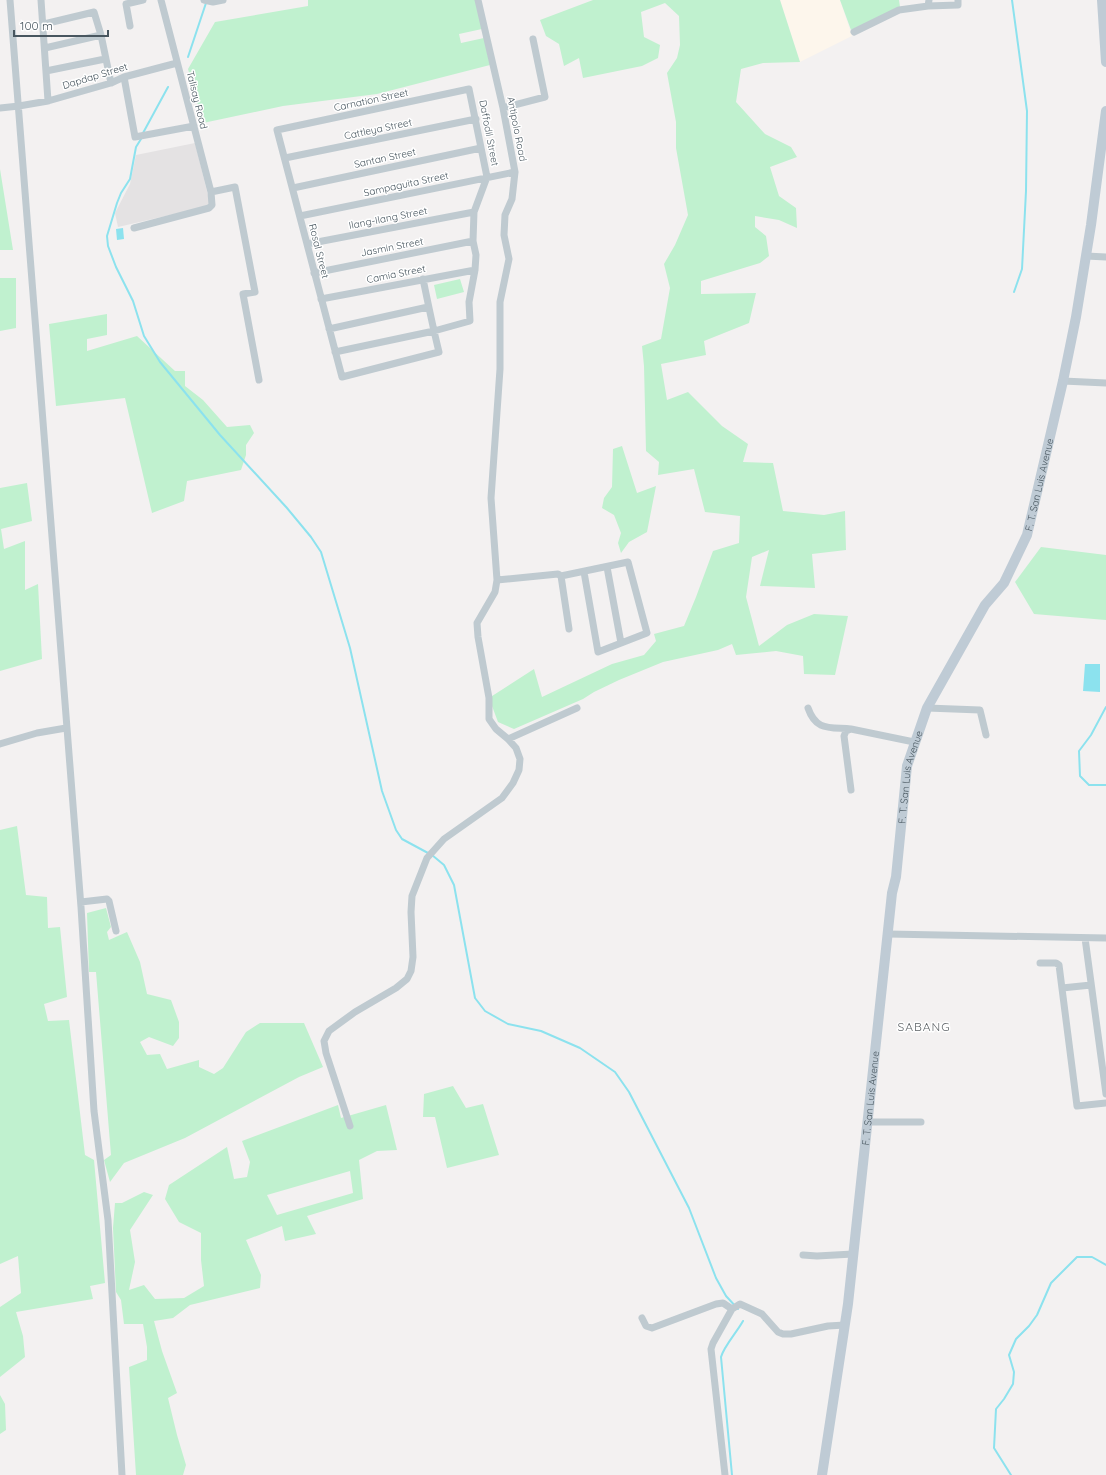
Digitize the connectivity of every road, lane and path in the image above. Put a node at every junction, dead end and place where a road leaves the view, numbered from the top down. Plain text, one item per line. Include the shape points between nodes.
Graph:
1 (10, 0) edge
2 (41, 0) edge
3 (143, 0) edge
4 (161, 0) edge
5 (204, 0) edge
6 (223, 0) edge
7 (478, 0) edge
8 (958, 0) edge
9 (1102, 0) edge
10 (929, 3) edge
11 (44, 24) junction
12 (130, 26) dead end
13 (854, 32) dead end
14 (101, 35) junction
15 (533, 39) dead end
16 (45, 48) junction
17 (105, 59) junction
18 (1106, 62) edge
19 (178, 63) junction
20 (46, 71) junction
21 (124, 77) junction
22 (111, 83) junction
23 (469, 89) joint
24 (48, 101) junction
25 (19, 106) junction
26 (0, 108) edge
27 (503, 108) junction
28 (1106, 111) edge
29 (476, 119) junction
30 (194, 126) junction
31 (277, 130) joint
32 (481, 148) junction
33 (285, 158) junction
34 (515, 172) junction
35 (487, 178) junction
36 (293, 188) junction
37 (211, 192) junction
38 (474, 212) junction
39 (300, 216) junction
40 (134, 228) dead end
41 (473, 241) junction
42 (307, 244) junction
43 (1086, 256) junction
44 (1106, 257) edge
45 (475, 270) junction
46 (314, 273) junction
47 (423, 279) junction
48 (321, 299) junction
49 (428, 306) junction
50 (329, 329) junction
51 (434, 332) junction
52 (335, 352) junction
53 (259, 380) dead end
54 (1063, 381) junction
55 (1106, 383) edge
56 (607, 567) junction
57 (584, 572) junction
58 (561, 576) junction
59 (498, 580) junction
60 (569, 629) dead end
61 (621, 643) junction
62 (577, 708) dead end
63 (808, 708) dead end
64 (927, 708) junction
65 (66, 728) junction
66 (851, 729) junction
67 (986, 735) dead end
68 (508, 739) junction
69 (914, 742) junction
70 (0, 744) edge
71 (851, 790) dead end
72 (81, 902) junction
73 (116, 931) dead end
74 (888, 934) junction
75 (1085, 938) junction
76 (1106, 938) edge
77 (1040, 963) dead end
78 (1091, 985) junction
79 (1062, 988) junction
80 (1104, 1056) edge
81 (1106, 1094) edge
82 (1106, 1103) edge
83 (867, 1122) junction
84 (921, 1122) dead end
85 (350, 1126) dead end
86 (853, 1254) junction
87 (803, 1255) dead end
88 (732, 1309) junction
89 (642, 1318) dead end
90 (845, 1325) junction
91 (122, 1475) edge
92 (725, 1475) edge
93 (822, 1475) edge

1 - 25 street
2 - 11 street
3 - 12 street via 126,4
4 - 19 street, Talisay Road
5 - 6 street
7 - 27 street, Antipolo Road
8 - 10 street via 958,5
9 - 18 main road
10 - 13 street via 899,10
11 - 14 street via 94,12
11 - 16 street
14 - 16 street
14 - 17 street
15 - 27 street via 545,97
16 - 20 street
17 - 20 street
17 - 22 street
19 - 21 street, Dapdap Street
19 - 30 street, Talisay Road
20 - 24 street
21 - 22 street, Dapdap Street
21 - 30 street via 135,137
22 - 24 street, Dapdap Street
23 - 29 street, Daffodil Street
23 - 31 street, Carnation Street
24 - 25 street, Dapdap Street
25 - 26 street, Dapdap Street
25 - 65 street
27 - 34 street, Antipolo Road
28 - 43 main road, F. T. San Luis Avenue
29 - 32 street, Daffodil Street
29 - 33 street, Cattleya Street
30 - 37 street, Talisay Road
31 - 33 street, Rosal Street
32 - 35 street, Daffodil Street
32 - 36 street, Santan Street
33 - 36 street, Rosal Street
34 - 35 street, Sampaguita Street
34 - 59 street, Antipolo Road via 512,199 504,215 504,235 509,259 500,302 500,369 491,498
35 - 38 street, Daffodil Street
35 - 39 street, Sampaguita Street
36 - 39 street, Rosal Street
37 - 40 street, Talisay Road via 212,205 209,208
37 - 53 street via 235,187 255,292 243,294
38 - 41 street, Daffodil Street
38 - 42 street, Ilang-Ilang Street
39 - 42 street, Rosal Street
41 - 45 street, Daffodil Street via 476,255
41 - 46 street, Jasmin Street
42 - 46 street, Rosal Street
43 - 44 street
43 - 54 main road, F. T. San Luis Avenue
45 - 47 street, Camia Street
45 - 51 street, Daffodil Street via 469,302 470,321
46 - 48 street, Rosal Street
47 - 48 street, Camia Street
47 - 49 street
48 - 50 street, Rosal Street
49 - 50 street
49 - 51 street
50 - 52 street, Rosal Street
51 - 52 street
51 - 52 street, Rosal Street via 439,352 342,377
54 - 55 street
54 - 64 main road, F. T. San Luis Avenue via 1027,535 1004,583 985,605
56 - 57 street
56 - 61 street
56 - 61 street via 628,562 647,633
57 - 58 street
57 - 61 street via 598,652
58 - 59 street via 558,574
58 - 60 street
59 - 68 street via 495,592 477,623 490,698 489,719
62 - 68 street
63 - 66 street via 814,721 822,726
64 - 67 street via 980,710
64 - 69 main road, F. T. San Luis Avenue
65 - 70 street
65 - 72 street
66 - 69 street
66 - 71 street via 846,731 844,736
68 - 85 street via 516,748 520,759 519,770 513,784 502,798 444,839 427,858 412,896 413,957 407,979 329,1031 324,1041
69 - 74 main road, F. T. San Luis Avenue via 907,766
72 - 73 street via 107,899
72 - 91 street via 94,1110 108,1220
74 - 75 street
74 - 83 main road, F. T. San Luis Avenue
75 - 76 street
75 - 78 street
77 - 79 street via 1059,965
78 - 79 street
78 - 80 street
79 - 82 street via 1077,1106
80 - 81 street
83 - 84 street
83 - 86 main road, F. T. San Luis Avenue
86 - 87 street
86 - 90 main road, F. T. San Luis Avenue
88 - 89 street via 724,1303 716,1304 652,1328 646,1326
88 - 90 street via 740,1304 762,1314 783,1334
88 - 92 street via 711,1349
90 - 93 main road, F. T. San Luis Avenue

